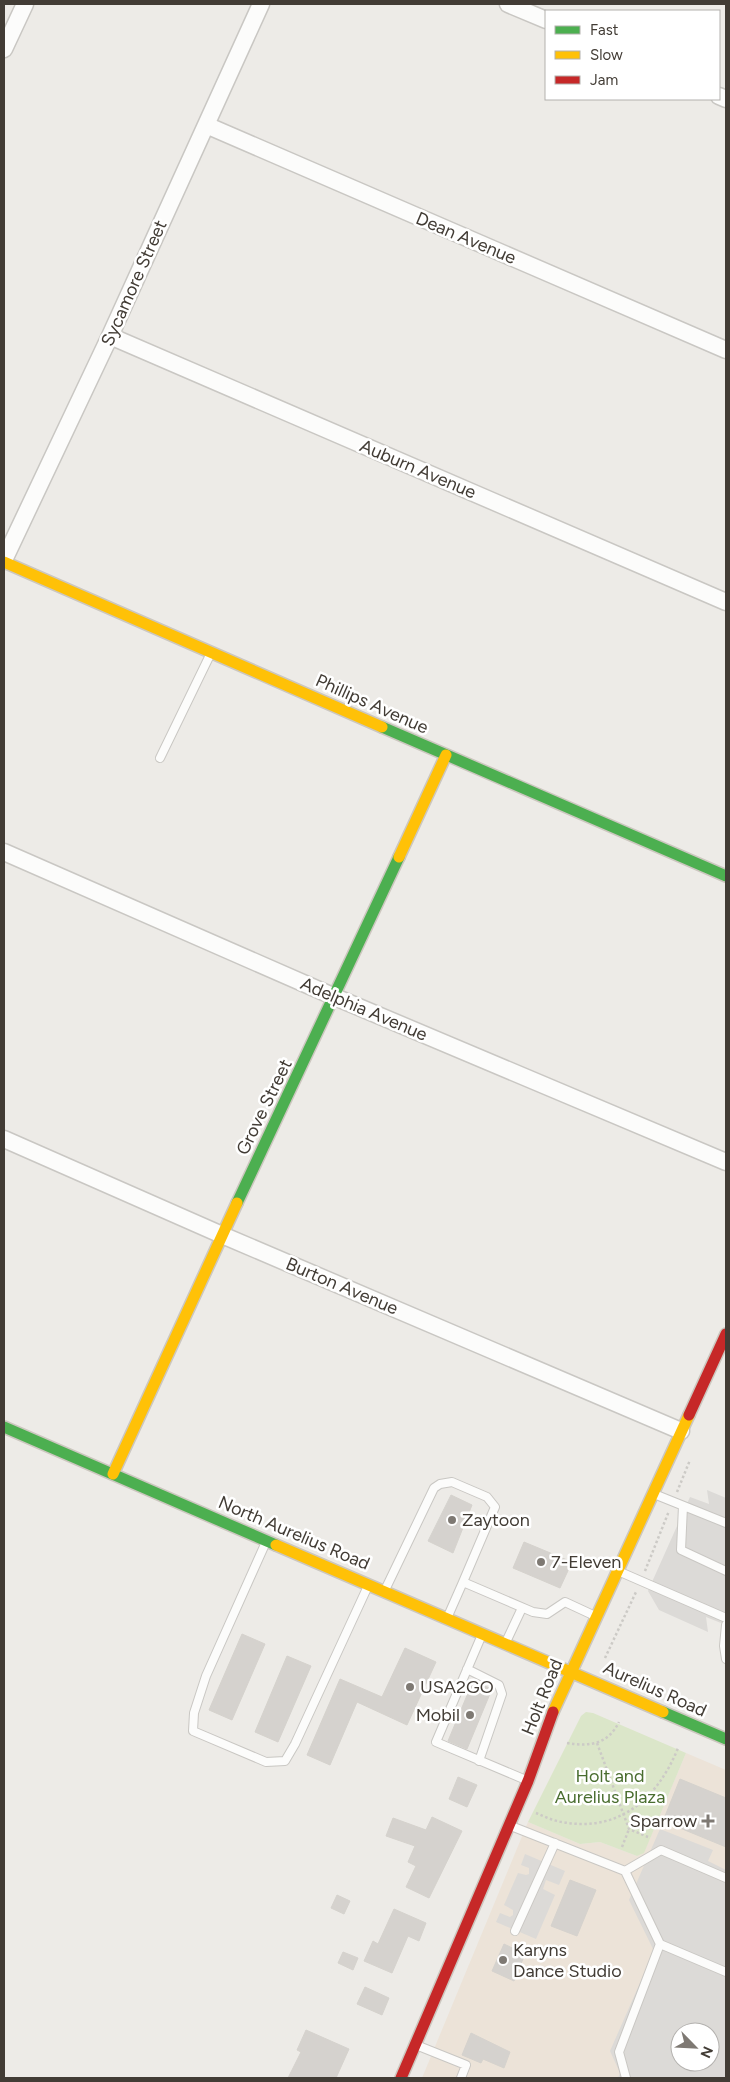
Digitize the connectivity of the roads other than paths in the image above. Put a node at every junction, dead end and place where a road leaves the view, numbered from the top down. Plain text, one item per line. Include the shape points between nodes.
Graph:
1 (25, 4) edge
2 (261, 4) edge
3 (508, 4) edge
4 (545, 20) edge
5 (4, 49) edge
6 (206, 125) junction
7 (110, 336) junction
8 (726, 350) edge
9 (4, 561) edge
10 (726, 602) edge
11 (211, 653) junction
12 (446, 756) junction
13 (160, 758) dead end
14 (4, 852) edge
15 (726, 876) edge
16 (335, 997) junction
17 (4, 1139) edge
18 (726, 1162) edge
19 (222, 1235) junction
20 (726, 1334) edge
21 (721, 1361) edge
22 (4, 1427) edge
23 (681, 1431) junction
24 (113, 1474) junction
25 (652, 1493) junction
26 (684, 1506) junction
27 (726, 1523) edge
28 (267, 1540) junction
29 (616, 1570) junction
30 (726, 1571) edge
31 (463, 1582) junction
32 (369, 1584) junction
33 (385, 1591) junction
34 (522, 1608) junction
35 (595, 1615) junction
36 (447, 1618) junction
37 (726, 1618) edge
38 (726, 1625) edge
39 (483, 1634) junction
40 (506, 1643) junction
41 (726, 1659) edge
42 (467, 1669) junction
43 (570, 1671) junction
44 (726, 1739) edge
45 (479, 1761) junction
46 (528, 1781) junction
47 (510, 1825) junction
48 (554, 1843) junction
49 (624, 1871) junction
50 (726, 1878) edge
51 (515, 1932) dead end
52 (660, 1944) junction
53 (726, 1972) edge
54 (416, 2045) junction
55 (402, 2078) edge
56 (461, 2078) edge
57 (626, 2078) edge

1 - 5 street
2 - 6 street, Sycamore Street
3 - 4 street
6 - 7 street, Sycamore Street
6 - 8 street, Dean Avenue
7 - 9 street, Sycamore Street
7 - 10 street, Auburn Avenue
9 - 11 street, Phillips Avenue
11 - 12 street, Phillips Avenue
11 - 13 lane
12 - 15 street, Phillips Avenue
12 - 16 street, Grove Street
14 - 16 street, Adelphia Avenue
16 - 18 street, Adelphia Avenue
16 - 19 street, Grove Street
17 - 19 street, Burton Avenue
19 - 23 street, Burton Avenue
19 - 24 street, Grove Street
20 - 21 street, Holt Road
21 - 23 street, Holt Road
22 - 24 street, North Aurelius Road
23 - 25 street, Holt Road
24 - 28 street, North Aurelius Road
25 - 26 lane
25 - 29 street, Holt Road
26 - 27 lane
26 - 30 lane via 680,1550
28 - 32 street, North Aurelius Road
28 - 32 lane via 206,1676 194,1713 193,1731 211,1739 266,1762 285,1761
29 - 35 street, Holt Road
29 - 37 lane
31 - 33 lane via 495,1507 487,1497 452,1482 434,1488
31 - 34 lane
31 - 36 lane
32 - 33 street, North Aurelius Road
33 - 36 street, North Aurelius Road
34 - 35 lane via 547,1614 565,1602
34 - 40 lane
35 - 43 street, Holt Road
36 - 39 street, North Aurelius Road
38 - 41 lane
39 - 40 street, North Aurelius Road
39 - 42 lane
40 - 43 street, North Aurelius Road
42 - 45 lane via 499,1685 502,1694
42 - 45 lane via 436,1742
43 - 44 street, Aurelius Road
43 - 46 street, Holt Road
45 - 46 lane
46 - 47 street, Holt Road
47 - 48 lane
47 - 54 street, Holt Road
48 - 49 lane
48 - 51 lane
49 - 50 lane via 661,1850
49 - 52 lane
52 - 53 lane
52 - 57 lane via 619,2052
54 - 55 street, Holt Road
54 - 56 lane via 466,2065

